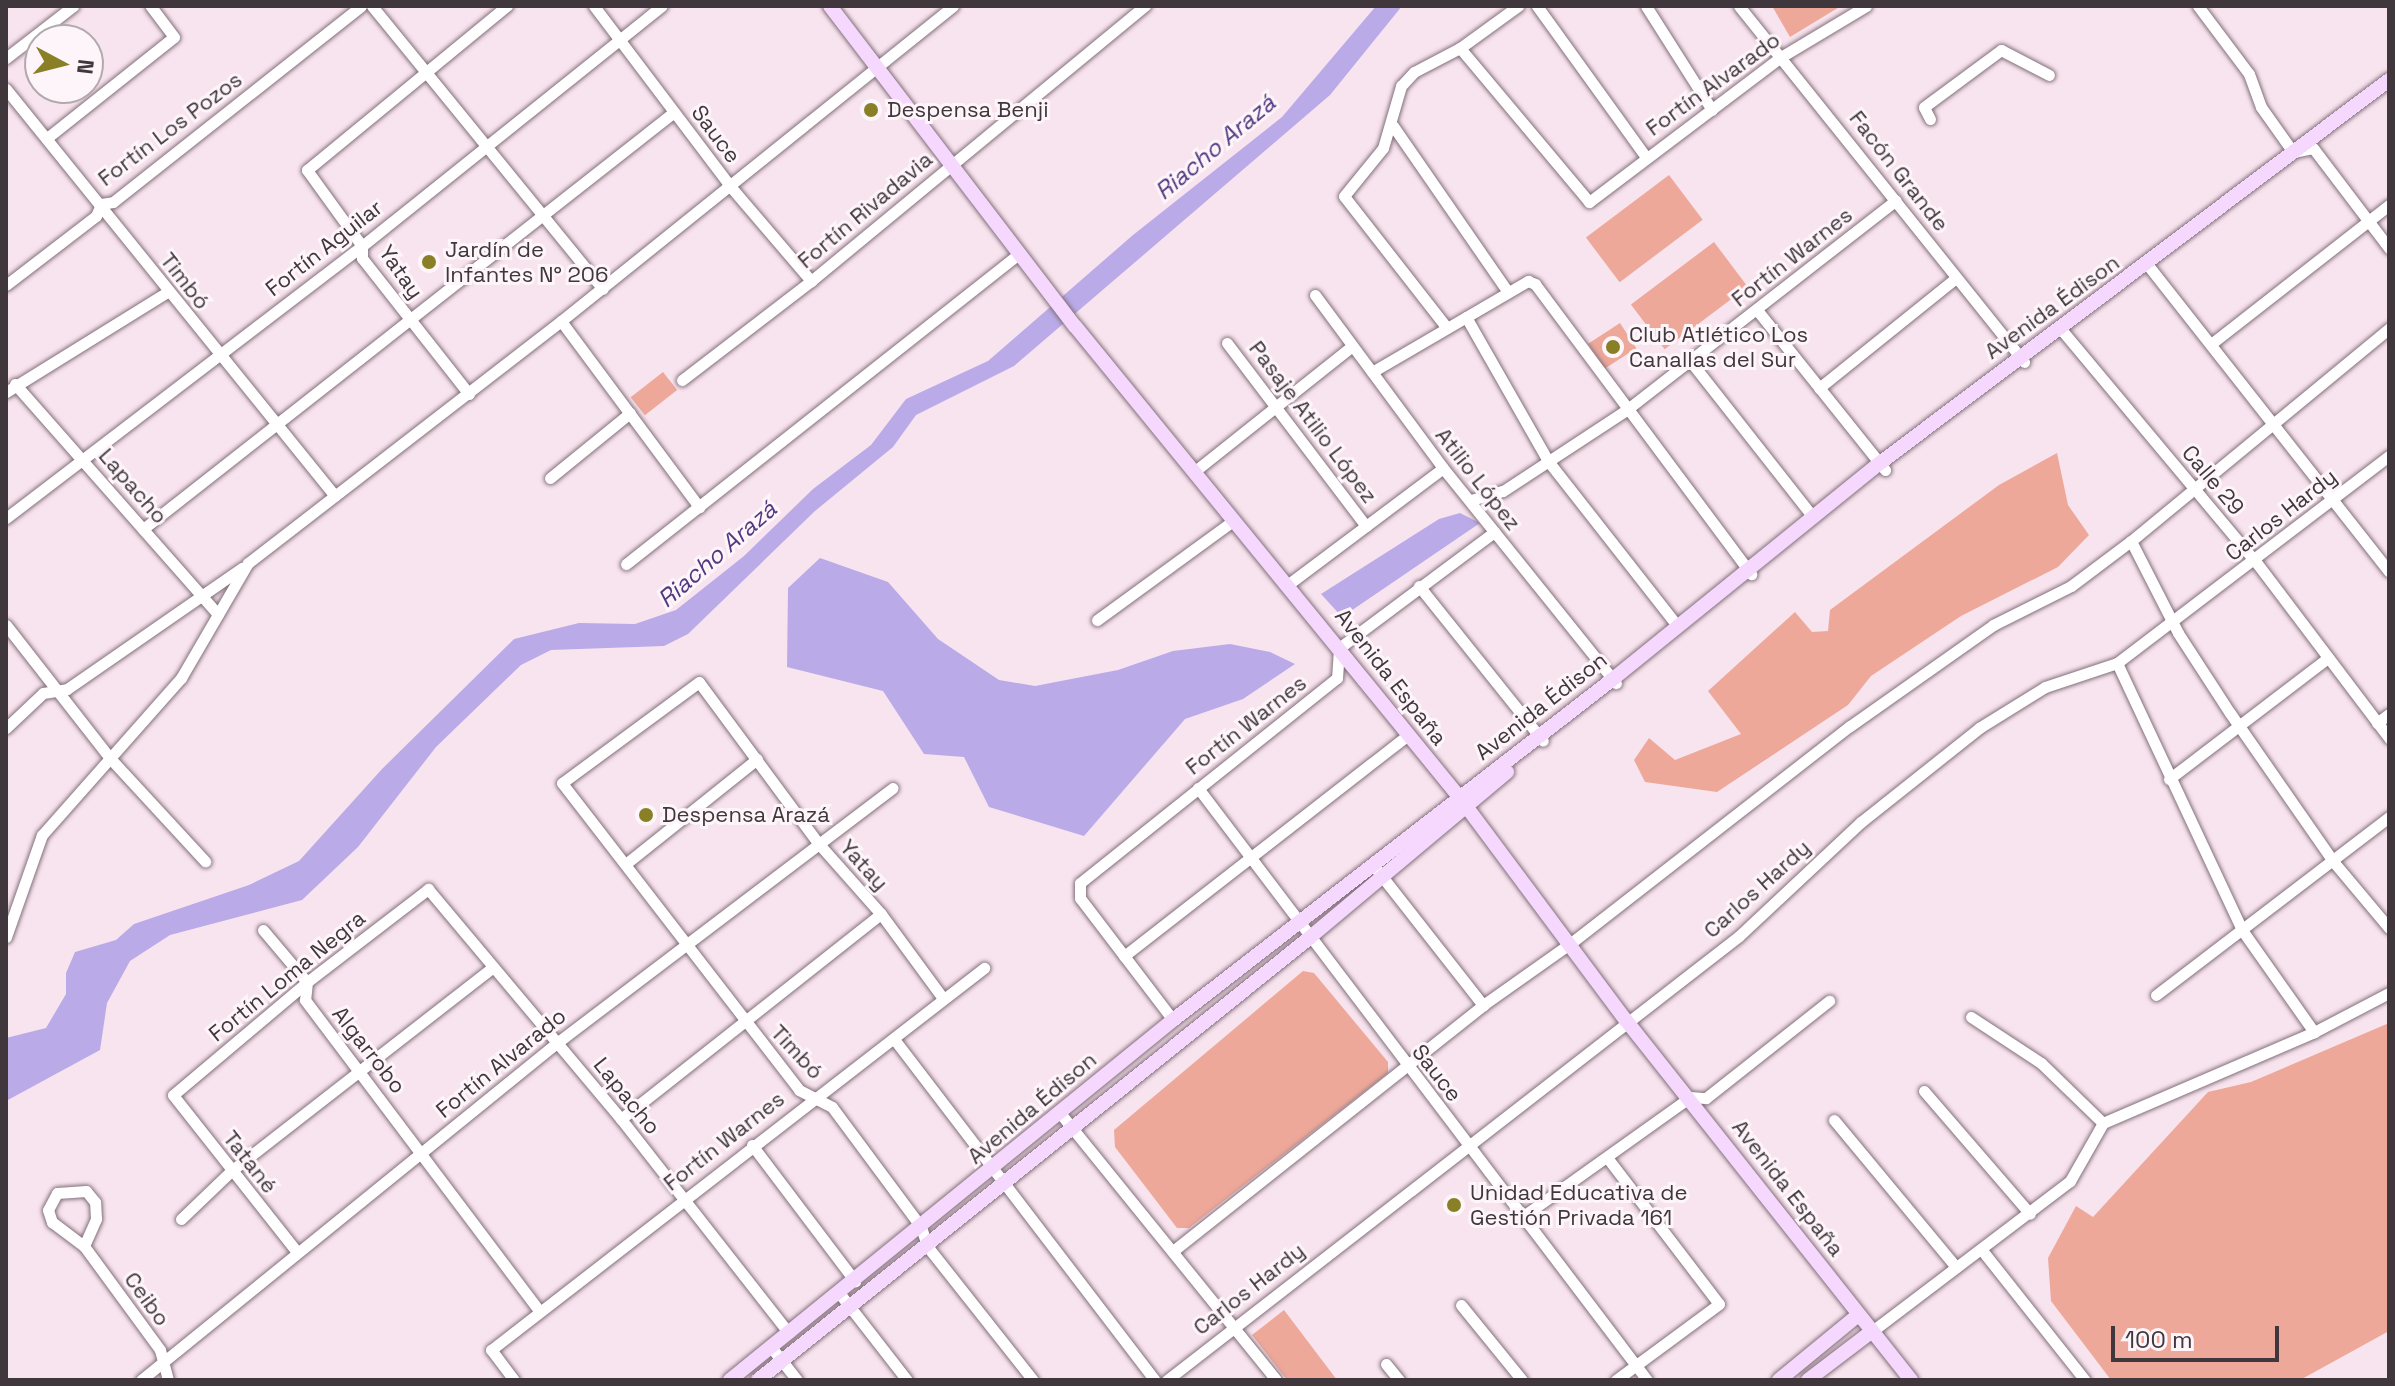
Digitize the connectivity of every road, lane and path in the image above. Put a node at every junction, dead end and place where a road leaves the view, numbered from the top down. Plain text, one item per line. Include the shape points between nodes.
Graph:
1 (50, 6) edge
2 (73, 6) edge
3 (151, 6) edge
4 (361, 6) edge
5 (372, 6) edge
6 (507, 6) edge
7 (594, 6) edge
8 (662, 6) edge
9 (830, 6) edge
10 (953, 6) edge
11 (1145, 6) edge
12 (1518, 6) edge
13 (1537, 6) edge
14 (1646, 6) edge
15 (1739, 6) edge
16 (1866, 6) edge
17 (2198, 6) edge
18 (58, 17) junction
19 (620, 38) junction
20 (1460, 48) junction
21 (1781, 57) junction
22 (6, 58) edge
23 (878, 67) junction
24 (426, 70) junction
25 (2049, 75) dead end
26 (2389, 80) edge
27 (2389, 87) edge
28 (6, 89) edge
29 (1712, 110) junction
30 (674, 112) junction
31 (1930, 119) dead end
32 (1393, 126) junction
33 (47, 138) junction
34 (488, 142) junction
35 (2313, 148) junction
36 (2293, 152) junction
37 (1646, 157) junction
38 (953, 163) junction
39 (730, 186) junction
40 (1896, 200) junction
41 (101, 204) junction
42 (2389, 205) edge
43 (543, 214) junction
44 (2369, 222) junction
45 (362, 246) junction
46 (2389, 248) edge
47 (1018, 254) junction
48 (2150, 267) junction
49 (1956, 278) junction
50 (811, 281) junction
51 (6, 285) edge
52 (603, 289) junction
53 (167, 292) junction
54 (1508, 292) junction
55 (1315, 295) dead end
56 (1757, 310) junction
57 (1466, 317) junction
58 (409, 318) junction
59 (561, 321) junction
60 (1447, 328) junction
61 (2389, 328) edge
62 (2064, 331) junction
63 (1227, 343) dead end
64 (2211, 344) junction
65 (1351, 347) junction
66 (219, 355) junction
67 (2023, 360) junction
68 (1691, 362) junction
69 (1372, 372) junction
70 (682, 380) dead end
71 (10, 388) edge
72 (1819, 388) junction
73 (469, 394) junction
74 (1276, 408) junction
75 (1625, 411) junction
76 (630, 413) junction
77 (276, 422) junction
78 (2271, 422) junction
79 (2389, 456) edge
80 (83, 459) junction
81 (1548, 461) junction
82 (1883, 467) junction
83 (1443, 468) junction
84 (1195, 471) junction
85 (550, 478) dead end
86 (2192, 486) junction
87 (335, 496) junction
88 (1471, 500) junction
89 (2331, 500) junction
90 (699, 507) junction
91 (1813, 517) junction
92 (6, 518) edge
93 (1234, 520) junction
94 (1366, 526) junction
95 (143, 529) junction
96 (1494, 532) junction
97 (2131, 541) junction
98 (2256, 562) junction
99 (248, 563) junction
100 (626, 564) dead end
101 (2389, 571) edge
102 (1749, 572) junction
103 (1286, 586) junction
104 (1419, 586) junction
105 (203, 598) junction
106 (218, 614) junction
107 (1097, 620) dead end
108 (2172, 623) junction
109 (1676, 624) junction
110 (6, 625) edge
111 (1339, 648) junction
112 (2328, 658) junction
113 (2117, 663) junction
114 (1614, 681) junction
115 (57, 690) junction
116 (2389, 714) edge
117 (2377, 723) junction
118 (2241, 724) junction
119 (6, 728) edge
120 (1407, 736) junction
121 (1540, 738) junction
122 (2389, 738) edge
123 (109, 757) junction
124 (757, 759) junction
125 (2169, 779) junction
126 (562, 783) joint
127 (893, 788) dead end
128 (1198, 788) junction
129 (1463, 802) junction
130 (2389, 817) edge
131 (818, 843) junction
132 (1249, 856) junction
133 (2332, 860) junction
134 (205, 861) dead end
135 (628, 862) junction
136 (1378, 871) junction
137 (428, 889) joint
138 (881, 914) junction
139 (1297, 924) junction
140 (2389, 928) edge
141 (263, 930) dead end
142 (2242, 930) junction
143 (6, 937) edge
144 (1308, 939) junction
145 (688, 943) junction
146 (1571, 943) junction
147 (1124, 956) junction
148 (492, 968) junction
149 (984, 968) dead end
150 (307, 982) junction
151 (2389, 993) edge
152 (2156, 995) dead end
153 (942, 997) junction
154 (1829, 1001) dead end
155 (1483, 1005) junction
156 (1971, 1017) dead end
157 (1625, 1019) junction
158 (1173, 1020) junction
159 (743, 1022) junction
160 (2314, 1032) junction
161 (894, 1039) junction
162 (558, 1042) junction
163 (1406, 1066) junction
164 (359, 1070) junction
165 (1924, 1091) dead end
166 (173, 1095) joint
167 (1690, 1097) junction
168 (812, 1098) junction
169 (1060, 1113) junction
170 (621, 1119) junction
171 (1834, 1120) dead end
172 (2103, 1123) junction
173 (1069, 1126) junction
174 (1466, 1144) junction
175 (752, 1145) junction
176 (423, 1151) junction
177 (1609, 1160) junction
178 (994, 1168) junction
179 (231, 1171) junction
180 (1004, 1182) junction
181 (683, 1200) junction
182 (2030, 1214) junction
183 (1522, 1217) junction
184 (181, 1219) dead end
185 (921, 1227) junction
186 (84, 1246) junction
187 (927, 1246) junction
188 (1981, 1249) junction
189 (1173, 1251) junction
190 (297, 1252) junction
191 (1956, 1267) junction
192 (855, 1281) junction
193 (840, 1294) junction
194 (1461, 1305) dead end
195 (850, 1306) junction
196 (538, 1309) junction
197 (1858, 1315) junction
198 (1233, 1328) junction
199 (1871, 1332) junction
200 (789, 1333) junction
201 (771, 1347) junction
202 (782, 1361) junction
203 (163, 1362) junction
204 (1386, 1364) dead end
205 (1636, 1365) junction
206 (141, 1380) edge
207 (168, 1380) edge
208 (514, 1380) edge
209 (730, 1380) edge
210 (758, 1380) edge
211 (797, 1380) edge
212 (907, 1380) edge
213 (1033, 1380) edge
214 (1155, 1380) edge
215 (1167, 1380) edge
216 (1276, 1380) edge
217 (1399, 1380) edge
218 (1522, 1380) edge
219 (1616, 1380) edge
220 (1647, 1380) edge
221 (1779, 1380) edge
222 (1808, 1380) edge
223 (1911, 1380) edge
224 (2085, 1380) edge

1 - 18 street
2 - 18 street
3 - 33 street via 174,37
4 - 41 street, Fortín Los Pozos via 113,202
5 - 24 street
6 - 24 street
7 - 19 street, Sauce
8 - 19 street, Fortín Aguilar
9 - 23 main road, Avenida España
10 - 23 street
11 - 38 street, Fortín Rivadavia
12 - 20 street
13 - 37 street
14 - 29 street
15 - 21 street, Facón Grande
16 - 21 street, Fortín Alvarado
17 - 36 street via 2249,74 2261,107
18 - 22 street
19 - 30 street, Sauce
19 - 34 street, Fortín Aguilar
20 - 32 street via 1414,72 1401,86
20 - 37 street, Fortín Alvarado via 1589,202
21 - 29 street, Fortín Alvarado
21 - 40 street, Facón Grande
23 - 38 main road, Avenida España
23 - 39 street
24 - 34 street
24 - 45 street, Yatay via 307,170
25 - 31 street via 2001,50 1924,107
26 - 36 main road, Avenida Édison
27 - 35 main road, Avenida Édison
28 - 33 street, Timbó
29 - 37 street, Fortín Alvarado
30 - 39 street, Sauce
30 - 43 street
32 - 54 street
32 - 60 street via 1383,148 1344,196
33 - 41 street, Timbó
34 - 43 street
34 - 45 street, Fortín Aguilar
35 - 36 street
35 - 44 street
35 - 48 main road, Avenida Édison
36 - 48 main road, Avenida Édison
38 - 47 main road, Avenida España
38 - 50 street, Fortín Rivadavia
39 - 50 street, Sauce
39 - 52 street
40 - 49 street, Facón Grande
40 - 56 street, Fortín Warnes
41 - 51 street, Fortín Los Pozos via 96,216
41 - 53 street, Timbó
42 - 44 street
43 - 52 street
43 - 58 street
44 - 46 street
44 - 64 street
45 - 58 street, Yatay via 362,258
45 - 66 street, Fortín Aguilar
47 - 84 main road, Avenida España
47 - 90 street
48 - 62 main road, Avenida Édison
48 - 64 street
49 - 67 street, Facón Grande
49 - 72 street
50 - 70 street, Fortín Rivadavia
52 - 59 street
53 - 66 street, Timbó
53 - 71 street
54 - 57 street
54 - 75 street via 1528,281
55 - 65 street, Atilio López
56 - 68 street, Fortín Warnes
56 - 72 street
57 - 60 street
57 - 81 street
58 - 73 street, Yatay
58 - 77 street
59 - 73 street
59 - 76 street
60 - 69 street
61 - 78 street
62 - 67 main road, Avenida Édison
62 - 86 street, Calle 29
63 - 74 street, Pasaje Atilio López
64 - 78 street
65 - 69 street, Atilio López
65 - 74 street
66 - 77 street, Timbó
66 - 80 street, Fortín Aguilar
67 - 82 main road, Avenida Édison
68 - 75 street, Fortín Warnes
68 - 91 street
69 - 83 street, Atilio López
71 - 80 street, Lapacho
72 - 82 street
73 - 87 street
74 - 84 street
74 - 94 street, Pasaje Atilio López
75 - 81 street, Fortín Warnes
75 - 102 street
76 - 85 street
76 - 90 street
77 - 87 street, Timbó
77 - 95 street
78 - 86 street
78 - 89 street
79 - 89 street, Carlos Hardy
80 - 92 street, Fortín Aguilar
80 - 95 street, Lapacho
81 - 88 street, Fortín Warnes via 1503,491
81 - 109 street
82 - 91 main road, Avenida Édison
82 - 102 main road, Avenida Édison
83 - 88 street, Atilio López
83 - 94 street
84 - 93 main road, Avenida España
86 - 97 street
86 - 98 street, Calle 29
87 - 99 street
88 - 96 street, Atilio López
89 - 98 street, Carlos Hardy
89 - 101 street
90 - 100 street
91 - 102 main road, Avenida Édison
93 - 103 main road, Avenida España
93 - 107 street
94 - 103 street
95 - 105 street, Lapacho
96 - 104 street
96 - 114 street, Atilio López
97 - 108 street
97 - 146 street via 2071,586 1993,625 1850,726
98 - 108 street, Carlos Hardy
98 - 112 street, Calle 29
99 - 105 street
99 - 106 street
102 - 109 main road, Avenida Édison
102 - 114 main road, Avenida Édison
103 - 111 main road, Avenida España
104 - 111 street
104 - 121 street
105 - 106 street, Lapacho
105 - 115 street via 189,601 67,689
106 - 123 street via 181,678
108 - 113 street, Carlos Hardy
108 - 118 street
109 - 114 main road, Avenida Édison
110 - 115 street
111 - 120 main road, Avenida España
111 - 128 street, Fortín Warnes via 1337,678
112 - 117 street, Calle 29
112 - 118 street
113 - 125 street
113 - 157 street, Carlos Hardy via 2045,687 1979,728 1861,822 1739,936
114 - 121 main road, Avenida Édison
115 - 119 street via 43,693
115 - 123 street
116 - 117 street
117 - 122 street, Calle 29
118 - 125 street
118 - 133 street
120 - 129 main road, Avenida España
120 - 132 street
121 - 129 main road, Avenida Édison
123 - 134 street
123 - 143 street via 42,835
124 - 126 street, Yatay via 699,682
124 - 131 street, Yatay
124 - 135 street
125 - 142 street
126 - 135 street, Timbó
127 - 131 street, Fortín Alvarado
128 - 132 street, Sauce
128 - 147 street, Fortín Warnes via 1080,883 1080,898
129 - 136 main road, Avenida Édison
129 - 146 main road, Avenida España
130 - 133 street
131 - 138 street, Yatay
131 - 145 street, Fortín Alvarado
132 - 139 street, Sauce
132 - 147 street
133 - 140 street
133 - 142 street
135 - 145 street, Timbó
136 - 139 main road, Avenida Édison
136 - 144 main road, Avenida Édison
136 - 155 street
137 - 148 street, Lapacho
137 - 150 street, Fortín Loma Negra
138 - 153 street, Yatay
138 - 159 street
139 - 144 street, Sauce
139 - 158 main road, Avenida Édison
141 - 150 street, Algarrobo
142 - 152 street
142 - 160 street
144 - 163 street, Sauce
144 - 173 main road, Avenida Édison
145 - 159 street, Timbó
145 - 162 street, Fortín Alvarado
146 - 155 street
146 - 157 main road, Avenida España
147 - 158 street
148 - 162 street, Lapacho
148 - 164 street
149 - 153 street, Fortín Warnes
150 - 164 street, Algarrobo via 305,1000
150 - 166 street, Fortín Loma Negra
151 - 160 street
153 - 161 street, Fortín Warnes
154 - 167 street via 1706,1098
155 - 163 street
156 - 172 street via 2041,1063
157 - 167 main road, Avenida España
157 - 174 street, Carlos Hardy
158 - 169 main road, Avenida Édison
159 - 168 street, Timbó via 799,1090
159 - 170 street
160 - 172 street
161 - 168 street, Fortín Warnes
161 - 178 street
162 - 170 street, Lapacho
162 - 176 street, Fortín Alvarado
163 - 174 street, Sauce
163 - 189 street
164 - 176 street, Algarrobo
164 - 179 street
165 - 182 street
166 - 179 street, Tatané
167 - 177 street
167 - 197 main road, Avenida España
168 - 175 street, Fortín Warnes
168 - 185 street, Timbó via 832,1107
169 - 173 street
169 - 178 main road, Avenida Édison
170 - 181 street, Lapacho
171 - 191 street
172 - 182 street via 2070,1181
173 - 180 main road, Avenida Édison
173 - 189 street
174 - 183 street, Sauce
174 - 198 street, Carlos Hardy
175 - 181 street, Fortín Warnes
175 - 192 street
176 - 190 street, Fortín Alvarado
176 - 196 street, Algarrobo
177 - 183 street via 1593,1163
177 - 205 street via 1719,1304
178 - 180 street
178 - 185 main road, Avenida Édison
179 - 184 street
179 - 190 street, Tatané
180 - 187 main road, Avenida Édison
180 - 214 street
181 - 196 street, Fortín Warnes
181 - 200 street, Lapacho
182 - 188 street
183 - 205 street, Sauce
185 - 187 street, Timbó
185 - 192 main road, Avenida Édison
186 - 186 street, Ceibo via 52,1222 48,1210 57,1193 86,1191 95,1202 96,1219
186 - 203 street, Ceibo via 160,1350
187 - 195 main road, Avenida Édison
187 - 213 street, Timbó
188 - 191 street
188 - 224 street
189 - 198 street
190 - 203 street, Fortín Alvarado
191 - 199 street
192 - 193 main road, Avenida Édison
193 - 195 street
193 - 200 main road, Avenida Édison
194 - 218 street
195 - 202 main road, Avenida Édison
195 - 212 street
196 - 208 street, Fortín Warnes via 491,1350
197 - 199 main road, Avenida España
197 - 221 main road
198 - 215 street, Carlos Hardy
198 - 216 street
199 - 222 main road
199 - 223 main road, Avenida España
200 - 201 main road, Avenida Édison
201 - 202 street
201 - 209 main road, Avenida Édison
202 - 210 main road, Avenida Édison
202 - 211 street
203 - 206 street, Fortín Alvarado
203 - 207 street, Ceibo
204 - 217 street
205 - 219 street
205 - 220 street, Sauce

